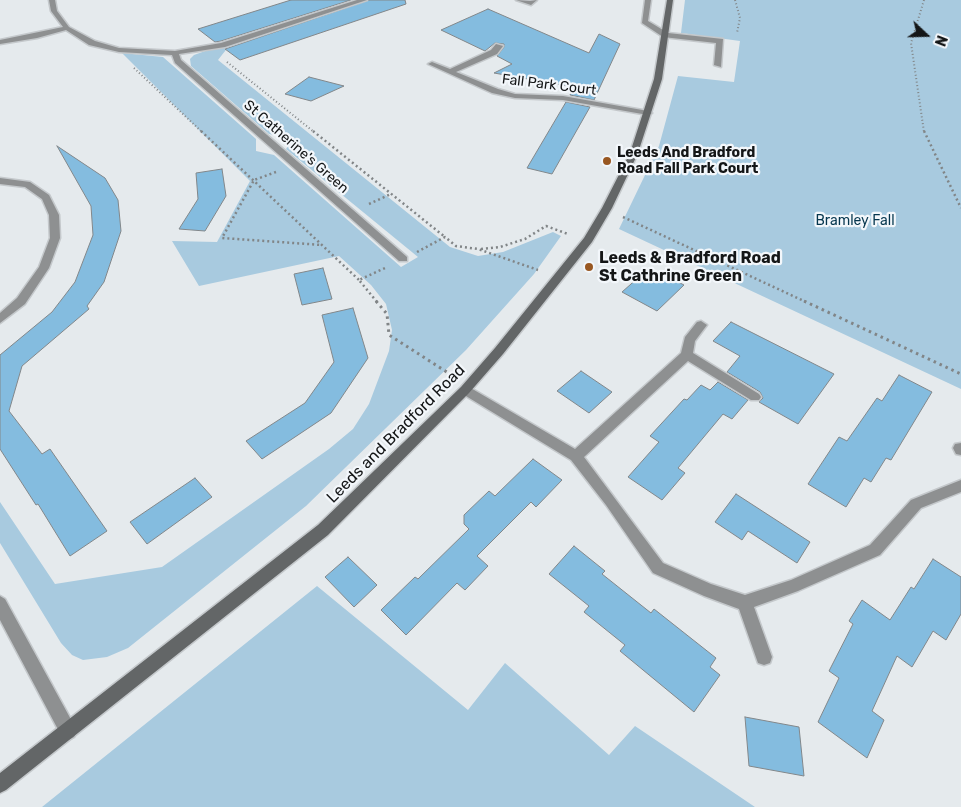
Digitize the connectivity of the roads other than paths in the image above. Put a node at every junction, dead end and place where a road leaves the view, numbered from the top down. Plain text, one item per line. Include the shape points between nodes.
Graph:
1 (52, 0) edge
2 (364, 0) edge
3 (519, 0) edge
4 (534, 0) edge
5 (648, 0) edge
6 (670, 0) edge
7 (67, 28) junction
8 (666, 35) junction
9 (0, 42) edge
10 (499, 46) dead end
11 (175, 53) junction
12 (432, 64) dead end
13 (718, 65) dead end
14 (449, 72) junction
15 (648, 113) junction
16 (0, 181) edge
17 (403, 259) road end
18 (0, 319) edge
19 (701, 325) dead end
20 (687, 355) junction
21 (467, 388) junction
22 (755, 397) dead end
23 (576, 456) junction
24 (961, 486) edge
25 (745, 603) junction
26 (0, 604) edge
27 (764, 657) dead end
28 (68, 731) junction
29 (0, 784) edge

1 - 7 street via 54,11
2 - 11 street via 233,41
3 - 4 street
5 - 8 street via 644,22
6 - 8 main road, Leeds and Bradford Road
7 - 9 street
7 - 11 street via 92,43 114,49
8 - 13 street via 720,41
8 - 15 main road, Leeds and Bradford Road
10 - 14 street, Fall Park Court via 494,52
11 - 17 street, St Catherine's Green via 178,62
12 - 14 street, Fall Park Court
14 - 15 street, Fall Park Court via 476,85 515,96 563,98
15 - 21 main road, Leeds and Bradford Road via 634,153 588,240
16 - 18 street via 27,184 46,197 54,215 55,238 44,268 21,302
19 - 20 street via 689,340
20 - 22 street
20 - 23 street
21 - 23 street
21 - 28 main road, Leeds and Bradford Road via 323,530
23 - 25 street via 658,568
24 - 25 street via 916,504 875,550
25 - 27 street
26 - 28 street
28 - 29 main road, Leeds and Bradford Road

